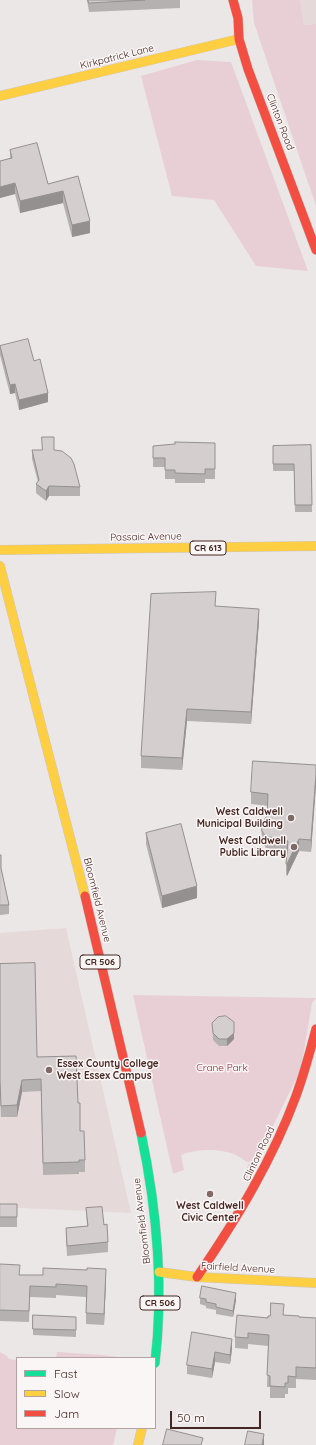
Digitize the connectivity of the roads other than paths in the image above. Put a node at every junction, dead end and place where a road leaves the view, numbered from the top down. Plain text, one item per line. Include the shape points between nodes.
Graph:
1 (233, 0) edge
2 (239, 38) junction
3 (0, 96) edge
4 (316, 250) edge
5 (316, 546) edge
6 (0, 550) edge
7 (0, 566) edge
8 (316, 1029) edge
9 (159, 1272) junction
10 (197, 1277) junction
11 (316, 1283) edge
12 (155, 1357) edge
13 (142, 1429) edge
14 (138, 1445) edge

1 - 2 main road, Clinton Road via 238,18
2 - 3 main road, Kirkpatrick Lane
2 - 4 main road, Clinton Road
5 - 6 main road, Passaic Avenue / CR 613
7 - 9 main road, Bloomfield Avenue / CR 506 via 91,919 141,1135 154,1213
8 - 10 main road, Clinton Road via 294,1102 268,1162
9 - 10 main road, Fairfield Avenue
9 - 12 main road, Bloomfield Avenue / CR 506 via 160,1300
10 - 11 main road, Fairfield Avenue
13 - 14 main road

